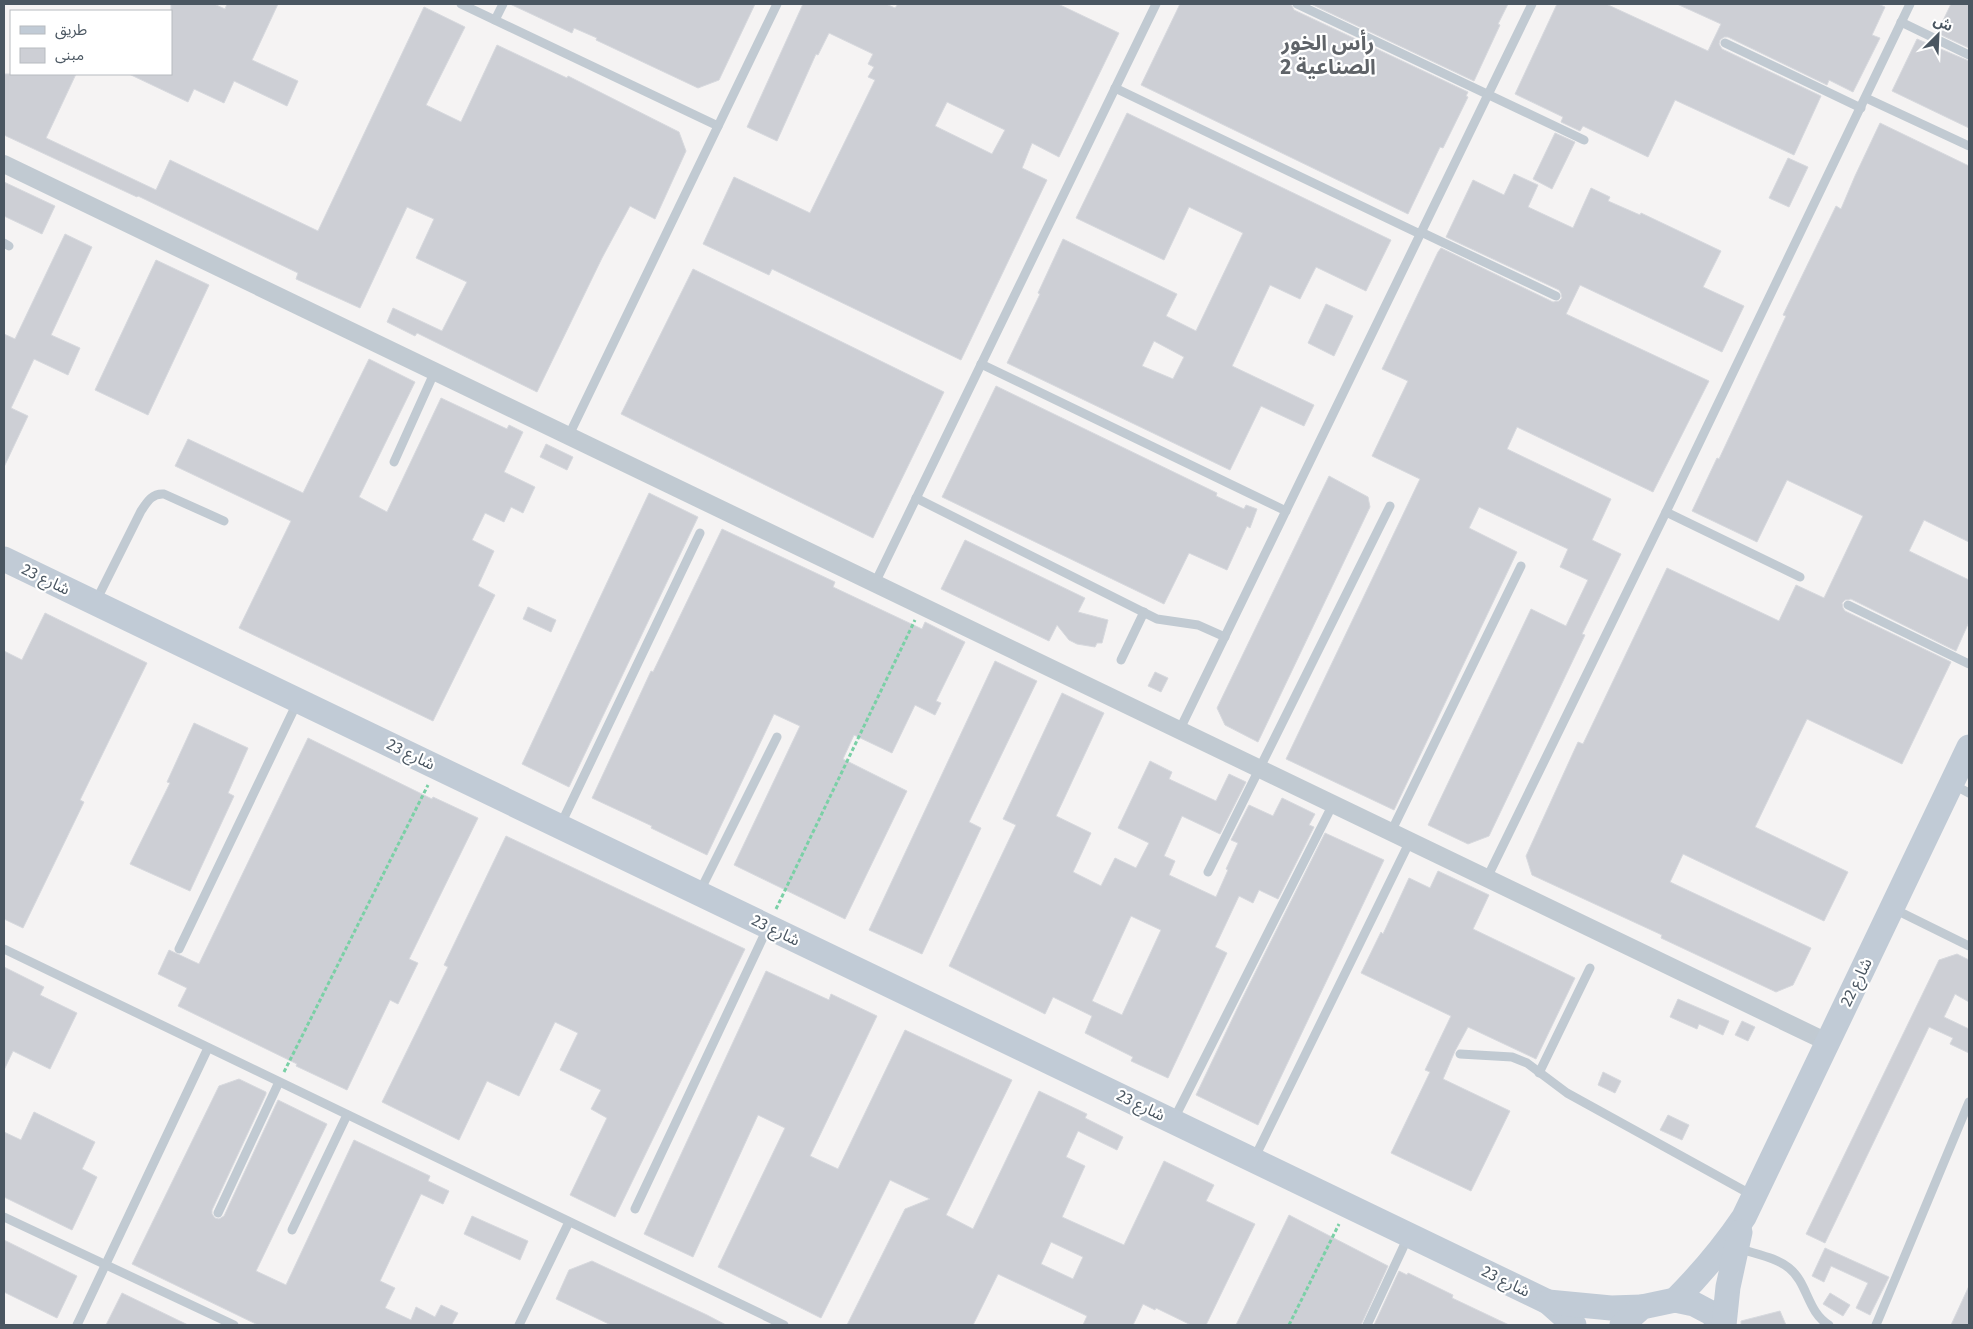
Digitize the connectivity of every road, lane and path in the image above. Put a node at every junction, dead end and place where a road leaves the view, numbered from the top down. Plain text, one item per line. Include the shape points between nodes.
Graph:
1 (461, 4) edge
2 (503, 4) edge
3 (777, 4) edge
4 (1156, 4) edge
5 (1297, 4) edge
6 (1532, 4) edge
7 (1910, 4) edge
8 (495, 20) junction
9 (1901, 22) junction
10 (1725, 43) dead end
11 (1969, 55) edge
12 (1115, 88) junction
13 (1488, 94) junction
14 (1866, 98) junction
15 (1862, 108) junction
16 (718, 126) junction
17 (1584, 140) dead end
18 (1969, 146) edge
19 (4, 164) edge
20 (1421, 233) junction
21 (1556, 296) dead end
22 (981, 364) junction
23 (434, 371) junction
24 (569, 435) junction
25 (394, 462) dead end
26 (916, 498) junction
27 (1390, 506) dead end
28 (1286, 511) junction
29 (1666, 512) junction
30 (224, 521) dead end
31 (700, 533) dead end
32 (4, 559) edge
33 (1521, 566) dead end
34 (1800, 577) dead end
35 (875, 582) junction
36 (95, 603) junction
37 (922, 605) junction
38 (1848, 605) dead end
39 (1144, 612) junction
40 (1225, 637) junction
41 (1121, 660) dead end
42 (1969, 664) edge
43 (298, 700) junction
44 (1180, 729) junction
45 (777, 737) dead end
46 (1969, 747) edge
47 (438, 767) junction
48 (1260, 768) junction
49 (1960, 789) edge
50 (1333, 804) junction
51 (560, 826) junction
52 (1391, 832) junction
53 (1410, 841) junction
54 (1208, 872) dead end
55 (1487, 878) junction
56 (699, 893) junction
57 (1892, 908) junction
58 (768, 926) junction
59 (1969, 946) edge
60 (4, 949) edge
61 (179, 949) dead end
62 (1590, 968) dead end
63 (1827, 1042) junction
64 (208, 1048) junction
65 (1460, 1054) dead end
66 (1539, 1073) junction
67 (279, 1082) junction
68 (1969, 1102) edge
69 (347, 1115) junction
70 (1174, 1121) junction
71 (1254, 1160) junction
72 (1349, 1205) junction
73 (1748, 1206) junction
74 (635, 1209) dead end
75 (218, 1213) dead end
76 (4, 1217) edge
77 (569, 1222) junction
78 (292, 1230) dead end
79 (1409, 1234) junction
80 (1735, 1247) junction
81 (106, 1265) junction
82 (1675, 1300) junction
83 (1548, 1302) junction
84 (1642, 1307) junction
85 (77, 1325) edge
86 (234, 1325) edge
87 (519, 1325) edge
88 (784, 1325) edge
89 (1289, 1325) edge
90 (1367, 1325) edge
91 (1574, 1325) edge
92 (1622, 1325) edge
93 (1723, 1325) edge
94 (1829, 1325) edge
95 (1876, 1325) edge

1 - 8 lane
2 - 8 lane
3 - 16 lane
4 - 12 lane
5 - 13 lane
6 - 13 lane
7 - 9 lane
8 - 16 lane
9 - 11 lane
9 - 14 lane
10 - 15 lane
12 - 20 lane
12 - 22 lane
13 - 17 lane
13 - 20 lane
14 - 15 lane
14 - 18 lane
15 - 29 lane
16 - 24 lane
19 - 23 street
20 - 21 lane
20 - 28 lane
22 - 26 lane
22 - 28 lane
23 - 24 street
23 - 25 lane
24 - 35 street
26 - 35 lane
26 - 39 lane
27 - 48 lane
28 - 40 lane
29 - 34 lane
29 - 55 lane
30 - 36 lane via 164,494 154,495 141,511
31 - 51 lane
32 - 36 street, شارع 23
33 - 52 lane
35 - 37 street
36 - 43 street, شارع 23
37 - 44 street
37 - 58 path
38 - 42 lane
39 - 40 lane via 1163,621 1198,625
39 - 41 lane
40 - 44 lane
43 - 47 street, شارع 23
43 - 61 lane
44 - 48 street
45 - 56 lane
46 - 49 street, شارع 22
47 - 51 street, شارع 23
47 - 67 path
48 - 50 street
48 - 54 lane
49 - 57 street, شارع 22
50 - 52 street
50 - 70 lane
51 - 56 street, شارع 23
52 - 53 street
53 - 55 street
53 - 71 lane
55 - 63 street
56 - 58 street, شارع 23
57 - 59 lane
57 - 63 street, شارع 22
58 - 70 street, شارع 23
58 - 74 lane
60 - 64 lane
62 - 66 lane
63 - 73 street, شارع 22
64 - 67 lane
64 - 81 lane
65 - 66 lane via 1512,1057
66 - 73 lane
67 - 69 lane
67 - 75 lane
68 - 95 lane
69 - 77 lane
69 - 78 lane
70 - 71 street, شارع 23
71 - 72 street, شارع 23
72 - 79 street, شارع 23
72 - 89 path
73 - 80 street, شارع 22
73 - 82 street, شارع 22 via 1724,1247
76 - 81 lane
77 - 87 lane
77 - 88 lane
79 - 83 street, شارع 23
79 - 90 lane
80 - 93 street, شارع 22
80 - 94 lane via 1790,1268 1817,1315
81 - 85 lane
81 - 86 lane
82 - 84 street, شارع 23
82 - 93 street via 1694,1304 1711,1313
83 - 84 street, شارع 23
83 - 91 street, شارع 23
84 - 92 street

